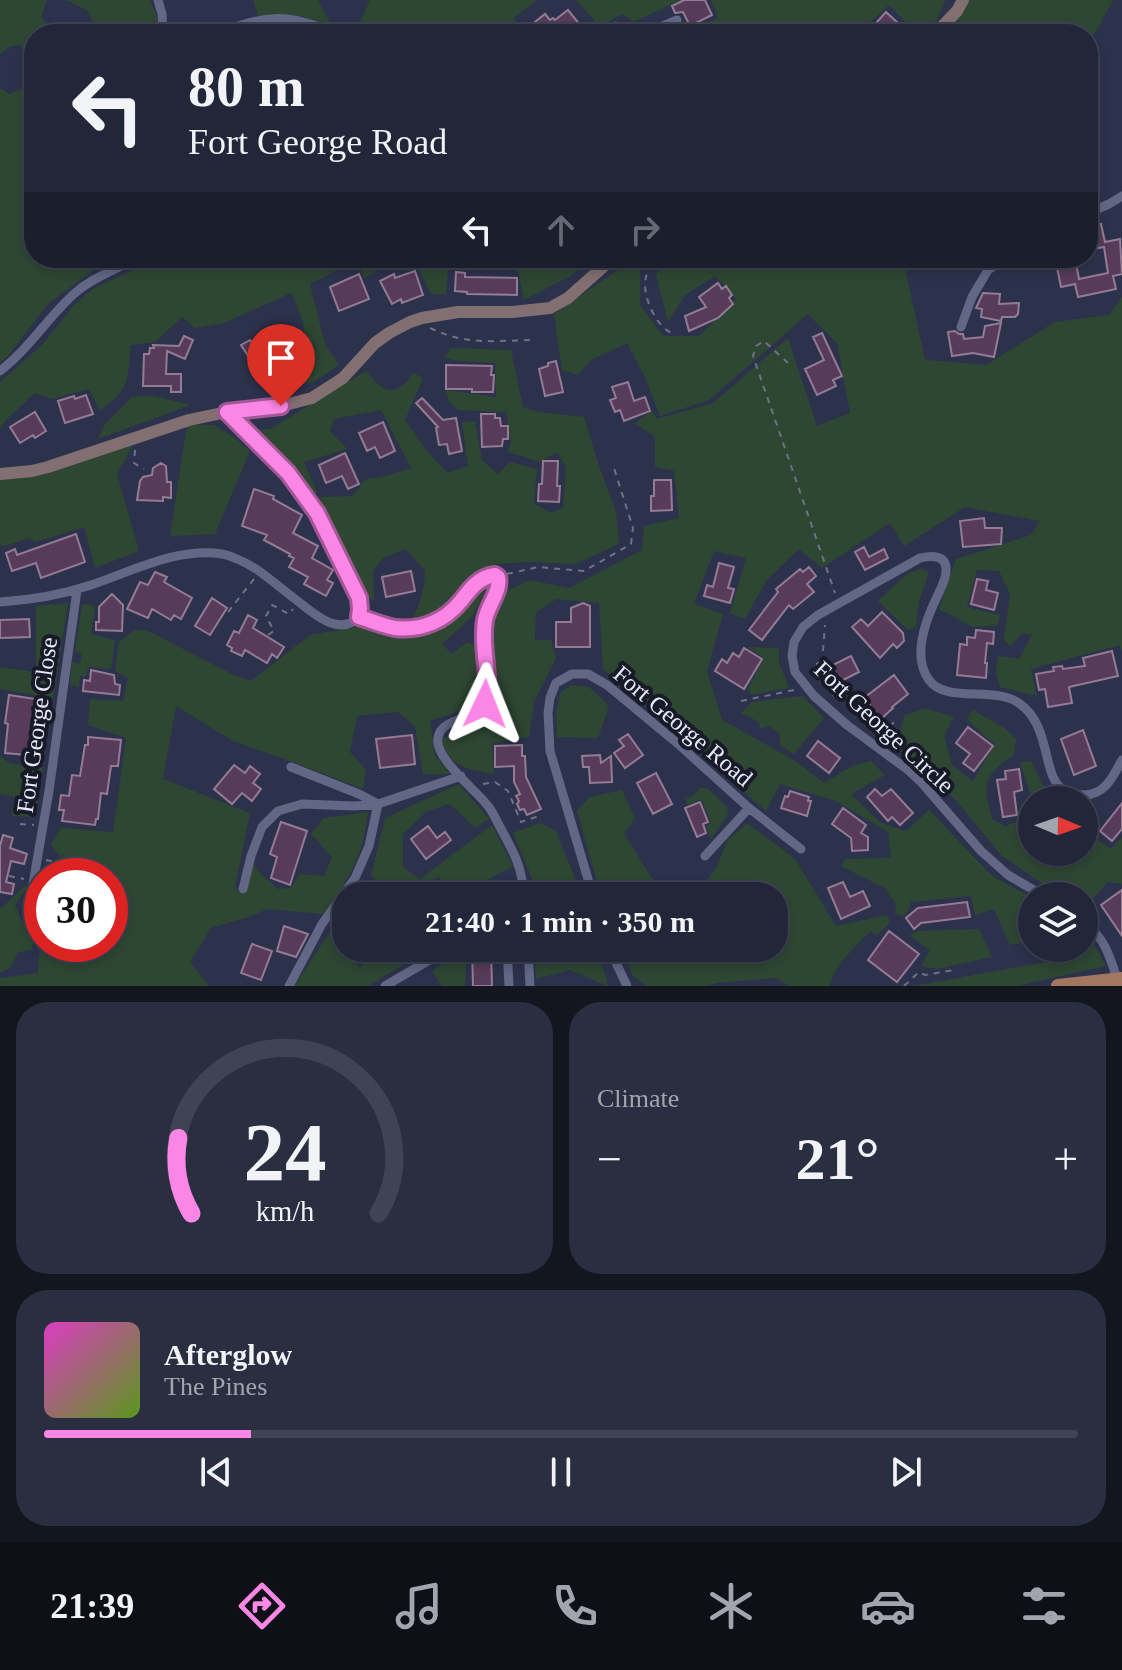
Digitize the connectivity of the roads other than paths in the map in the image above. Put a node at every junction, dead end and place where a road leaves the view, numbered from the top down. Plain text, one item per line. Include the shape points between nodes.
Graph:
1 (158, 0) edge
2 (960, 4) edge
3 (677, 20) dead end
4 (162, 24) edge
5 (247, 24) edge
6 (311, 24) edge
7 (667, 24) edge
8 (943, 24) edge
9 (1122, 196) edge
10 (1098, 209) edge
11 (116, 268) edge
12 (602, 268) edge
13 (991, 268) edge
14 (961, 327) dead end
15 (0, 371) edge
16 (227, 412) junction
17 (0, 474) edge
18 (77, 590) junction
19 (0, 602) edge
20 (359, 617) junction
21 (1122, 760) edge
22 (291, 767) dead end
23 (461, 776) junction
24 (378, 804) junction
25 (749, 808) junction
26 (801, 849) dead end
27 (705, 856) dead end
28 (37, 858) edge
29 (523, 882) edge
30 (589, 882) edge
31 (1020, 882) edge
32 (243, 889) dead end
33 (1098, 933) edge
34 (426, 962) edge
35 (508, 962) edge
36 (529, 962) edge
37 (616, 962) edge
38 (1120, 979) edge
39 (1088, 984) edge
40 (289, 986) edge
41 (385, 986) edge
42 (509, 986) edge
43 (530, 986) edge
44 (627, 986) edge
45 (1059, 986) edge

1 - 4 street
2 - 8 street
3 - 7 street
5 - 6 street via 277,18
9 - 10 street
11 - 15 street via 77,291
12 - 16 street via 550,308 458,312 414,321 382,338 343,378 312,398
13 - 14 street
16 - 17 street via 48,467
16 - 20 street via 288,473 317,513 359,598
18 - 19 street
18 - 20 street via 194,552 224,555 253,567 333,624 353,623
18 - 28 street, Fort George Close
20 - 23 street via 395,628 425,626 455,609 485,577 498,577 485,620 485,704 437,736 438,747
21 - 31 street, Fort George Circle via 1108,785 1093,795 1075,795 1061,789 1053,776 1035,719 1020,703 1000,695 947,692 930,682 921,664 921,643 946,577 940,557 920,558 803,627 792,656 795,672 807,687 908,770 981,851
22 - 24 street
23 - 24 street
23 - 29 street via 488,806 518,859
24 - 32 street via 302,804 278,811 262,827
24 - 40 street via 355,878 322,924
25 - 26 street, Fort George Road
25 - 27 street
25 - 30 street, Fort George Road via 607,685 588,674 572,674 556,683 550,698 550,751
33 - 38 street
34 - 41 street
35 - 42 street
36 - 43 street
37 - 44 street
38 - 39 main road
39 - 45 main road

